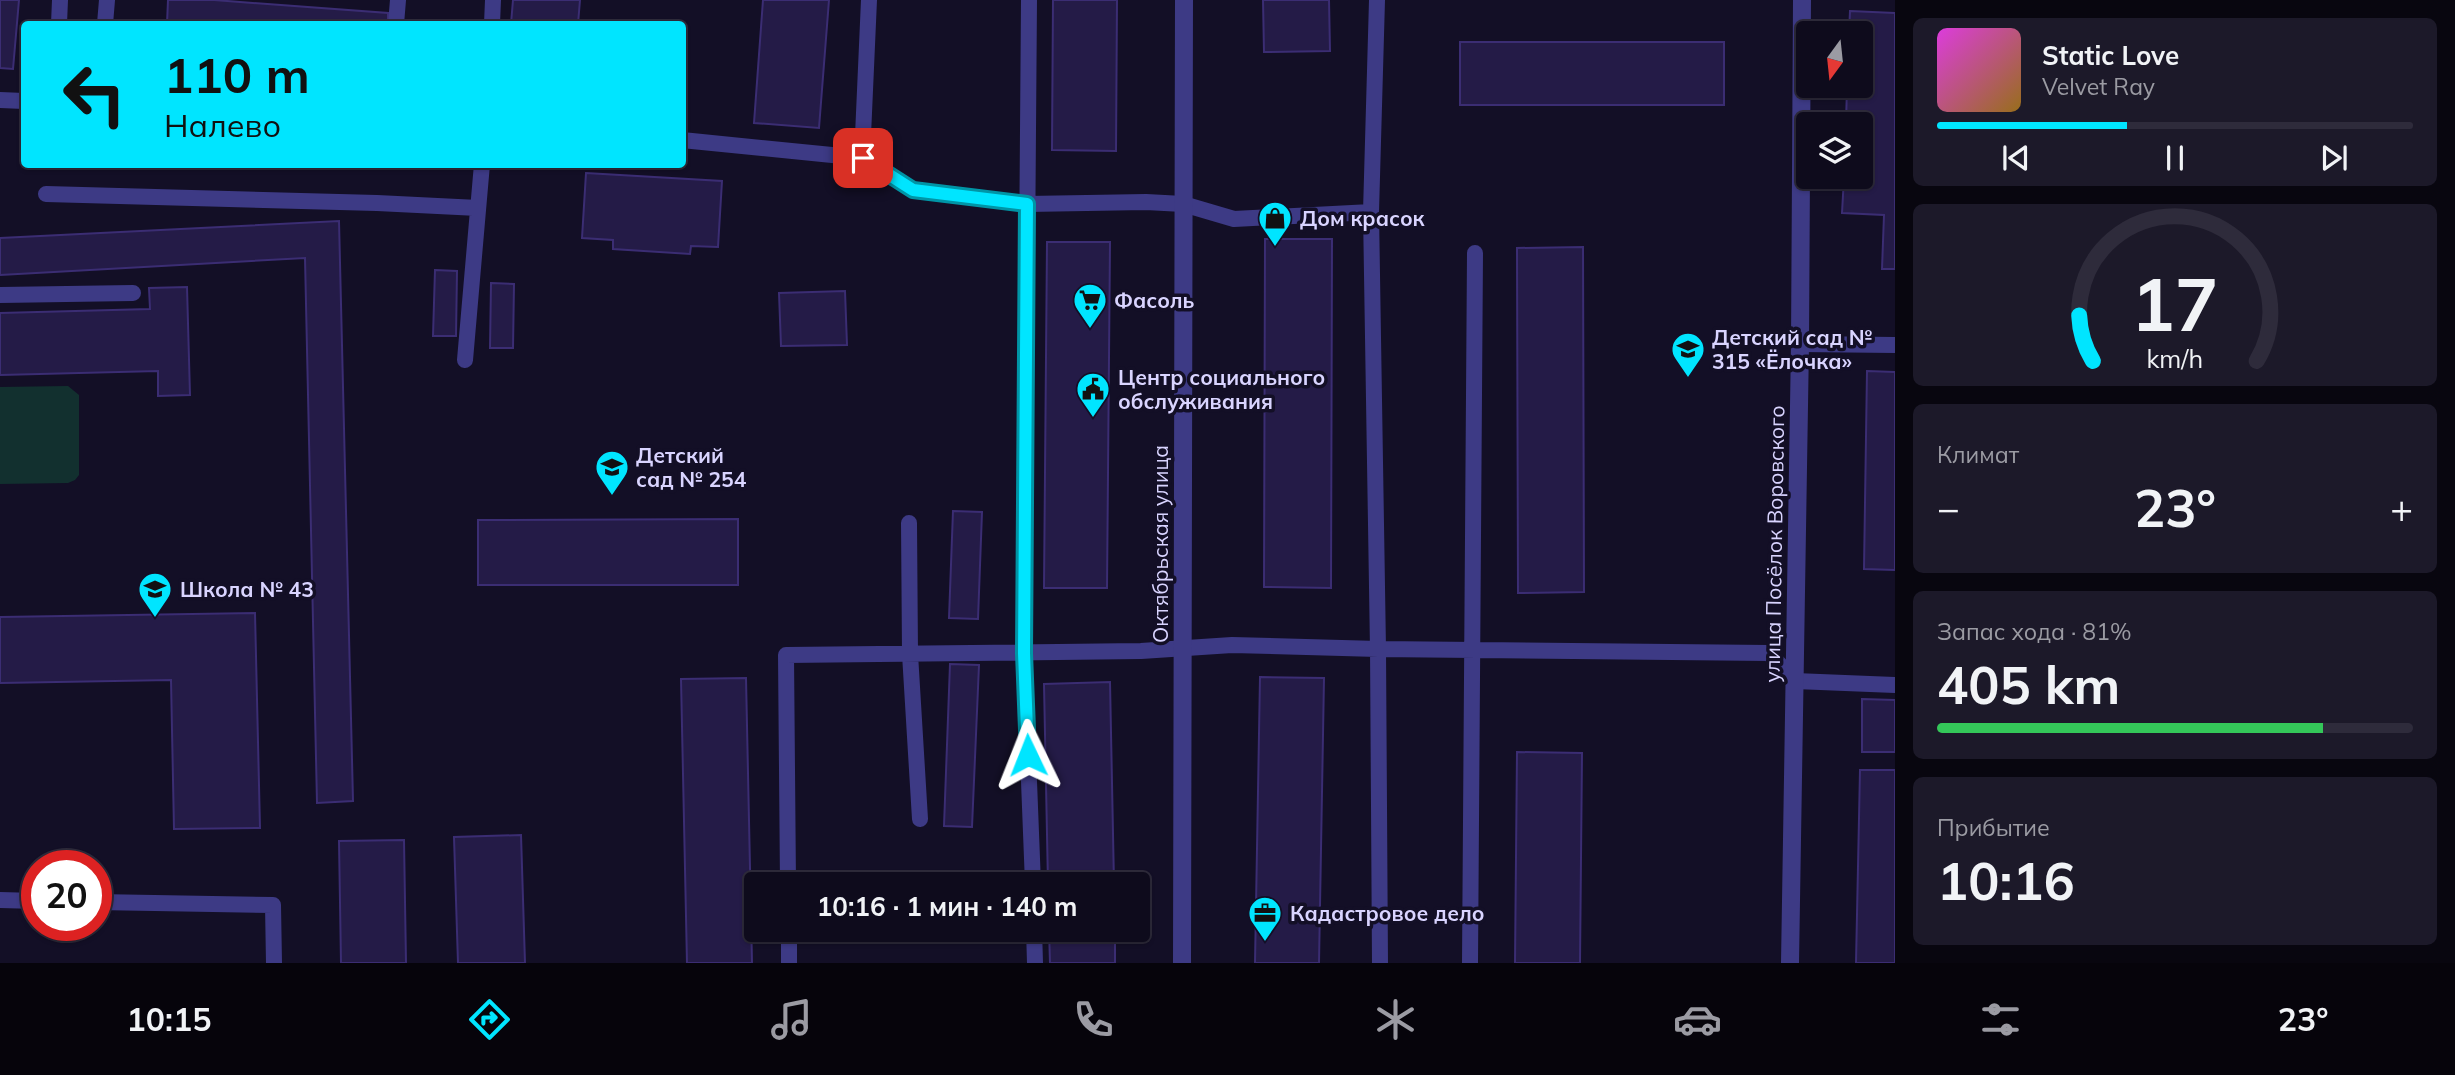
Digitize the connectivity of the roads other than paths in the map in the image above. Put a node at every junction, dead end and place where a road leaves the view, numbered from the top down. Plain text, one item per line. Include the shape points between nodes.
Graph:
1 (60, 0) edge
2 (107, 0) edge
3 (398, 0) edge
4 (493, 0) edge
5 (869, 0) edge
6 (1029, 0) edge
7 (1184, 0) edge
8 (1377, 0) edge
9 (1802, 0) edge
10 (59, 21) edge
11 (105, 21) edge
12 (396, 21) edge
13 (492, 21) edge
14 (0, 100) edge
15 (21, 101) edge
16 (686, 140) edge
17 (863, 158) junction
18 (482, 168) edge
19 (46, 194) dead end
20 (1027, 204) junction
21 (1183, 204) junction
22 (478, 208) junction
23 (1371, 212) junction
24 (1475, 253) dead end
25 (133, 293) dead end
26 (0, 295) edge
27 (1800, 344) junction
28 (1895, 345) edge
29 (465, 360) dead end
30 (909, 523) dead end
31 (1378, 649) junction
32 (1182, 650) junction
33 (1473, 650) junction
34 (1024, 653) junction
35 (910, 654) junction
36 (1795, 681) junction
37 (1895, 685) edge
38 (920, 819) dead end
39 (788, 872) edge
40 (1032, 872) edge
41 (0, 900) edge
42 (21, 901) edge
43 (112, 902) edge
44 (789, 942) edge
45 (1034, 942) edge
46 (274, 963) edge
47 (789, 963) edge
48 (1035, 963) edge
49 (1182, 963) edge
50 (1380, 963) edge
51 (1470, 963) edge
52 (1790, 963) edge

1 - 10 lane
2 - 11 lane
3 - 12 lane
4 - 13 lane
5 - 17 lane
6 - 20 lane
7 - 21 street, Октябрьская улица
8 - 23 lane
9 - 27 street, улица Посёлок Воровского
14 - 15 lane
16 - 17 lane
17 - 20 lane via 913,190
18 - 22 lane
19 - 22 lane
20 - 21 lane
20 - 34 lane
21 - 23 lane via 1234,219
21 - 32 street, Октябрьская улица
22 - 29 lane
23 - 31 lane
24 - 33 lane
25 - 26 lane
27 - 28 lane
27 - 36 street, улица Посёлок Воровского
30 - 35 lane
31 - 32 lane via 1232,645
31 - 33 lane
31 - 50 lane
32 - 34 lane
32 - 49 street, Октябрьская улица
33 - 36 lane via 1769,653
33 - 51 lane
34 - 35 lane
34 - 40 lane
35 - 38 lane
35 - 39 lane via 786,655
36 - 37 lane
36 - 52 street, улица Посёлок Воровского
41 - 42 lane
43 - 46 lane via 273,905
44 - 47 lane
45 - 48 lane

